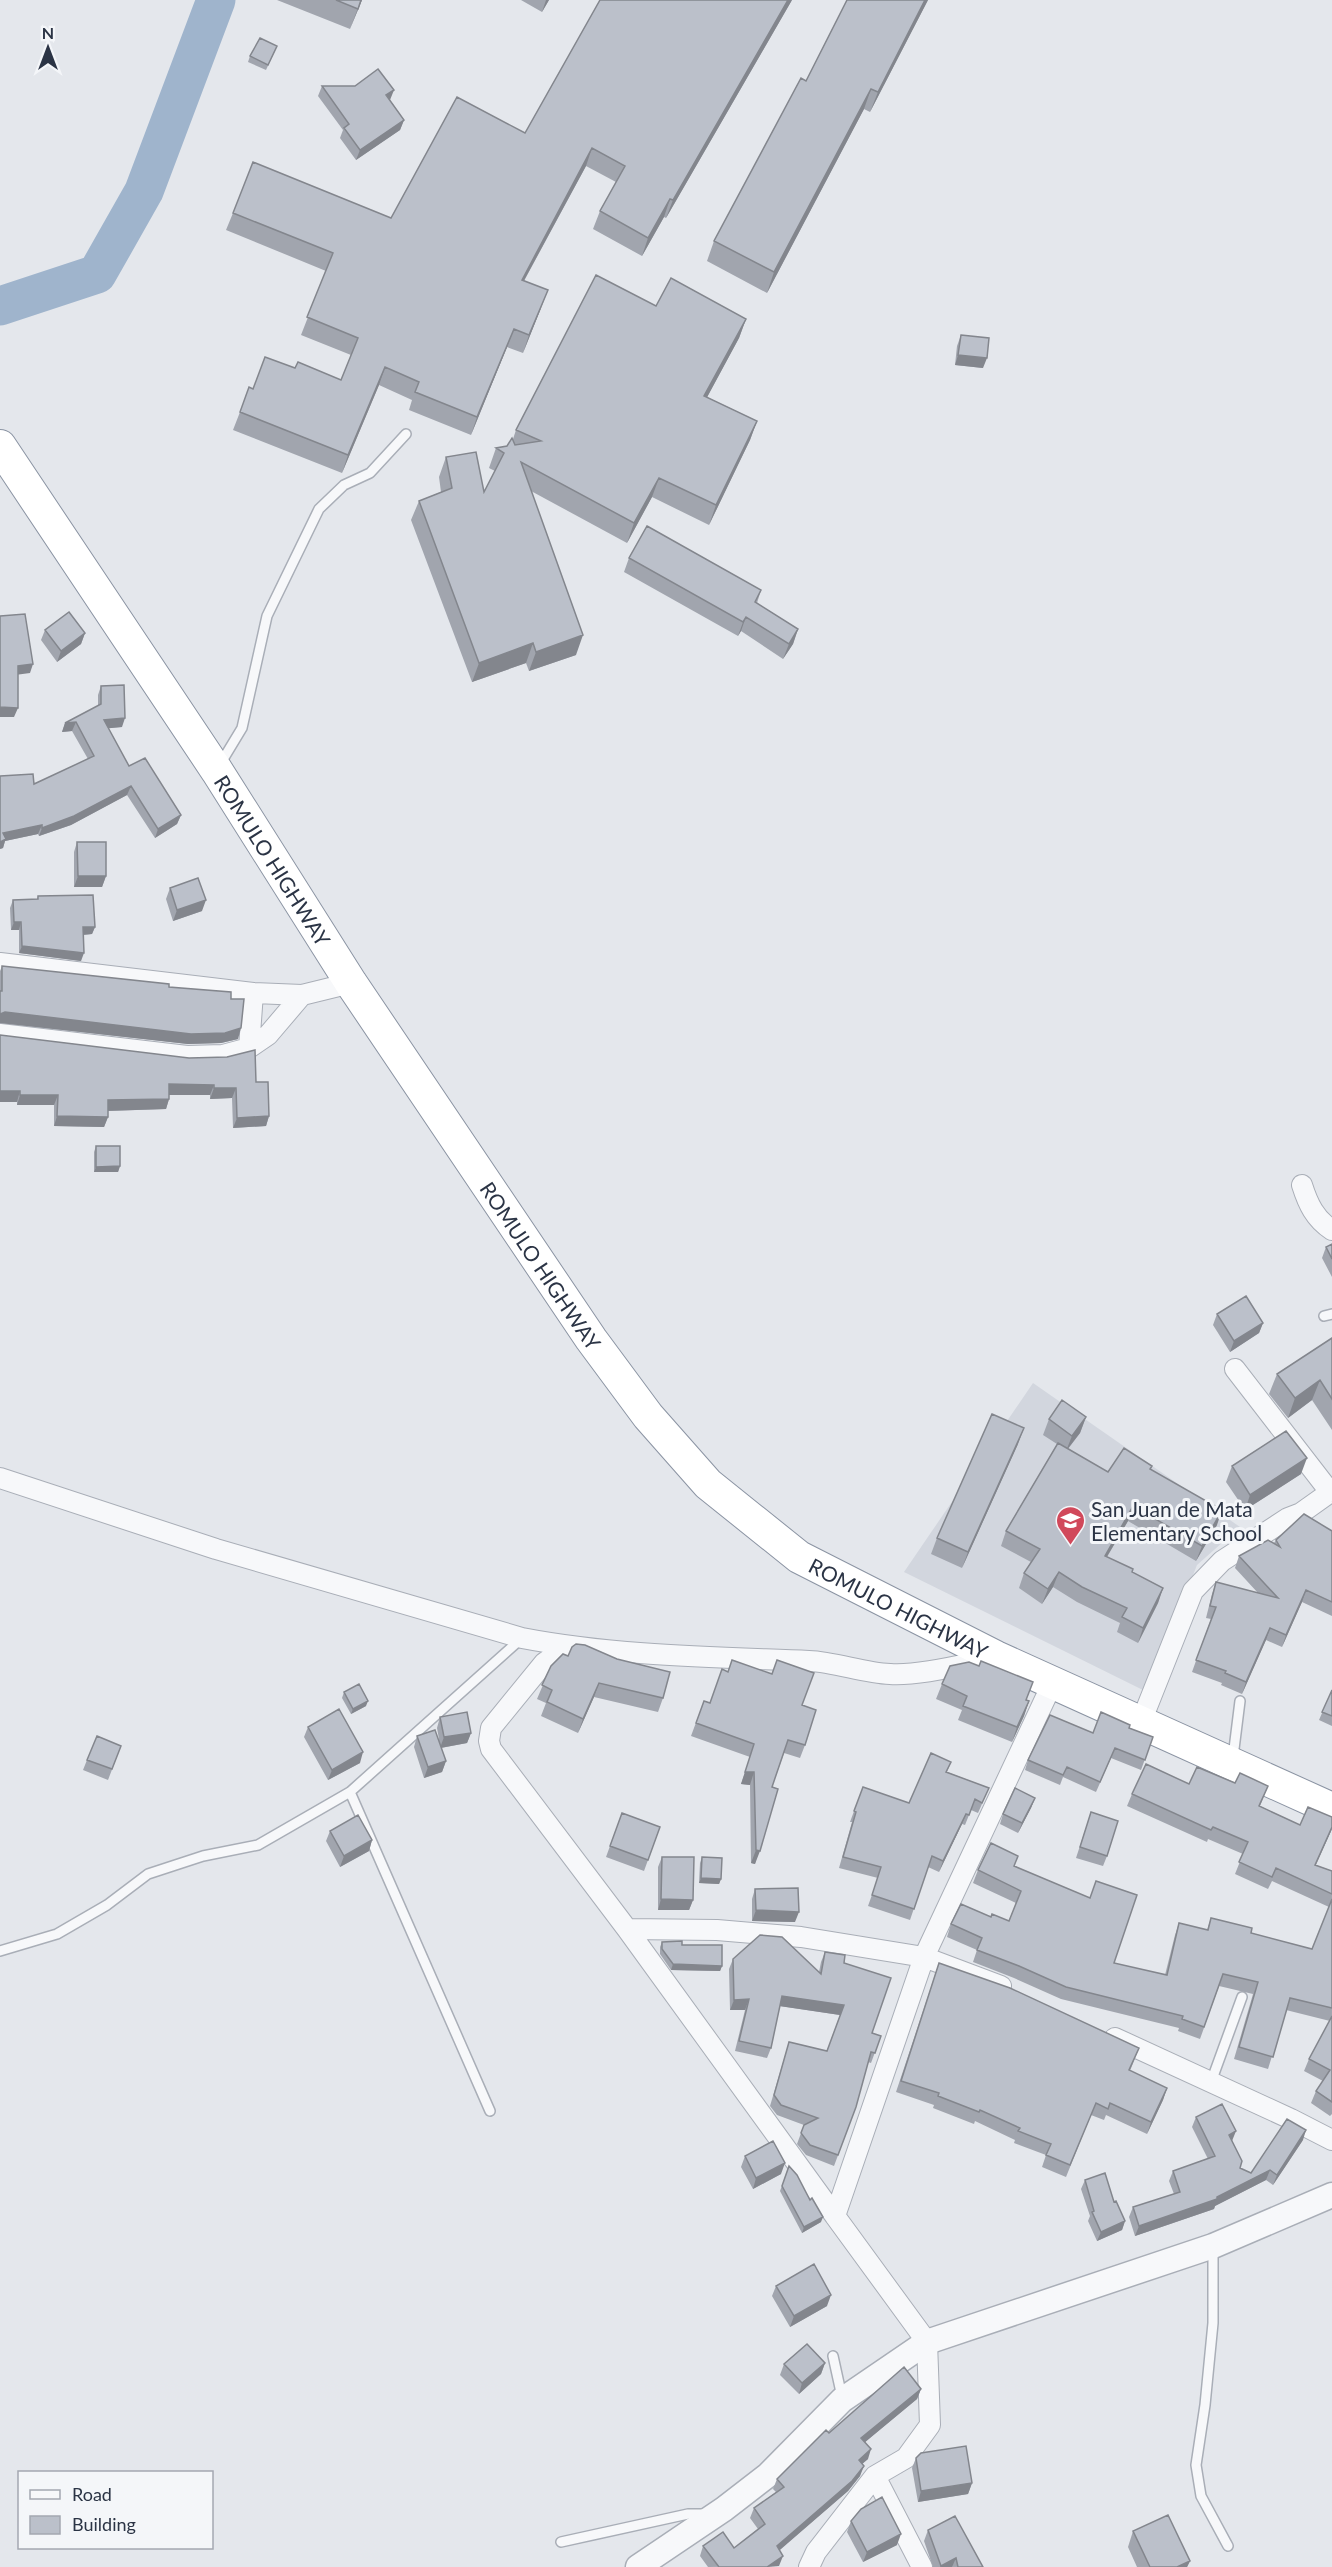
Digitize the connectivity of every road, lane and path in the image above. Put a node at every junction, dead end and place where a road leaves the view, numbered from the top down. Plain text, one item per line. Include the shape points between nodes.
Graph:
1 (406, 434) dead end
2 (0, 446) edge
3 (216, 771) junction
4 (0, 963) edge
5 (351, 983) junction
6 (253, 993) junction
7 (302, 994) junction
8 (0, 1034) edge
9 (249, 1048) junction
10 (1302, 1185) dead end
11 (1332, 1230) edge
12 (1235, 1369) dead end
13 (0, 1478) edge
14 (1331, 1492) edge
15 (522, 1638) junction
16 (566, 1647) junction
17 (996, 1657) junction
18 (1053, 1682) junction
19 (1240, 1701) dead end
20 (1141, 1722) junction
21 (1232, 1763) junction
22 (350, 1792) junction
23 (1332, 1809) edge
24 (627, 1929) junction
25 (0, 1951) edge
26 (924, 1957) junction
27 (1021, 1994) edge
28 (1242, 1997) dead end
29 (1095, 2028) edge
30 (1211, 2083) junction
31 (490, 2111) dead end
32 (1332, 2140) edge
33 (1332, 2195) edge
34 (835, 2216) junction
35 (1214, 2246) junction
36 (927, 2342) junction
37 (833, 2356) dead end
38 (842, 2400) junction
39 (876, 2476) junction
40 (724, 2509) junction
41 (561, 2542) dead end
42 (1228, 2546) dead end
43 (816, 2562) edge
44 (638, 2567) edge
45 (922, 2567) edge

1 - 3 lane via 370,473 344,485 319,509 267,616 242,728
2 - 3 highway, ROMULO HIGHWAY
3 - 5 highway, ROMULO HIGHWAY
4 - 6 street
5 - 7 street
5 - 17 highway, ROMULO HIGHWAY via 591,1340 648,1416 708,1484 798,1557
6 - 7 street
6 - 9 street
7 - 9 street via 268,1035
8 - 9 street via 187,1056 222,1055
10 - 11 street via 1308,1204
12 - 14 street
13 - 15 street via 216,1549
14 - 20 street via 1309,1517 1222,1561 1193,1591
15 - 16 street
15 - 22 lane
16 - 17 street via 821,1662 892,1675
16 - 24 street via 544,1663 490,1728 489,1741 496,1757
17 - 18 highway, ROMULO HIGHWAY
18 - 20 highway, ROMULO HIGHWAY
18 - 26 street
19 - 21 lane
20 - 21 highway, ROMULO HIGHWAY
21 - 23 highway, ROMULO HIGHWAY
22 - 25 lane via 258,1845 203,1856 148,1874 107,1905 57,1934
22 - 31 lane
24 - 26 street via 717,1930 801,1937
24 - 34 street
26 - 27 street
26 - 34 street
28 - 30 lane
29 - 30 street
30 - 32 street
33 - 35 street
34 - 36 street
35 - 36 street
35 - 42 lane via 1213,2323 1196,2465 1202,2496
36 - 38 street
36 - 39 street via 930,2425 906,2458
37 - 38 lane
38 - 40 street via 768,2475
39 - 43 street
39 - 45 street
40 - 41 lane
40 - 44 street

